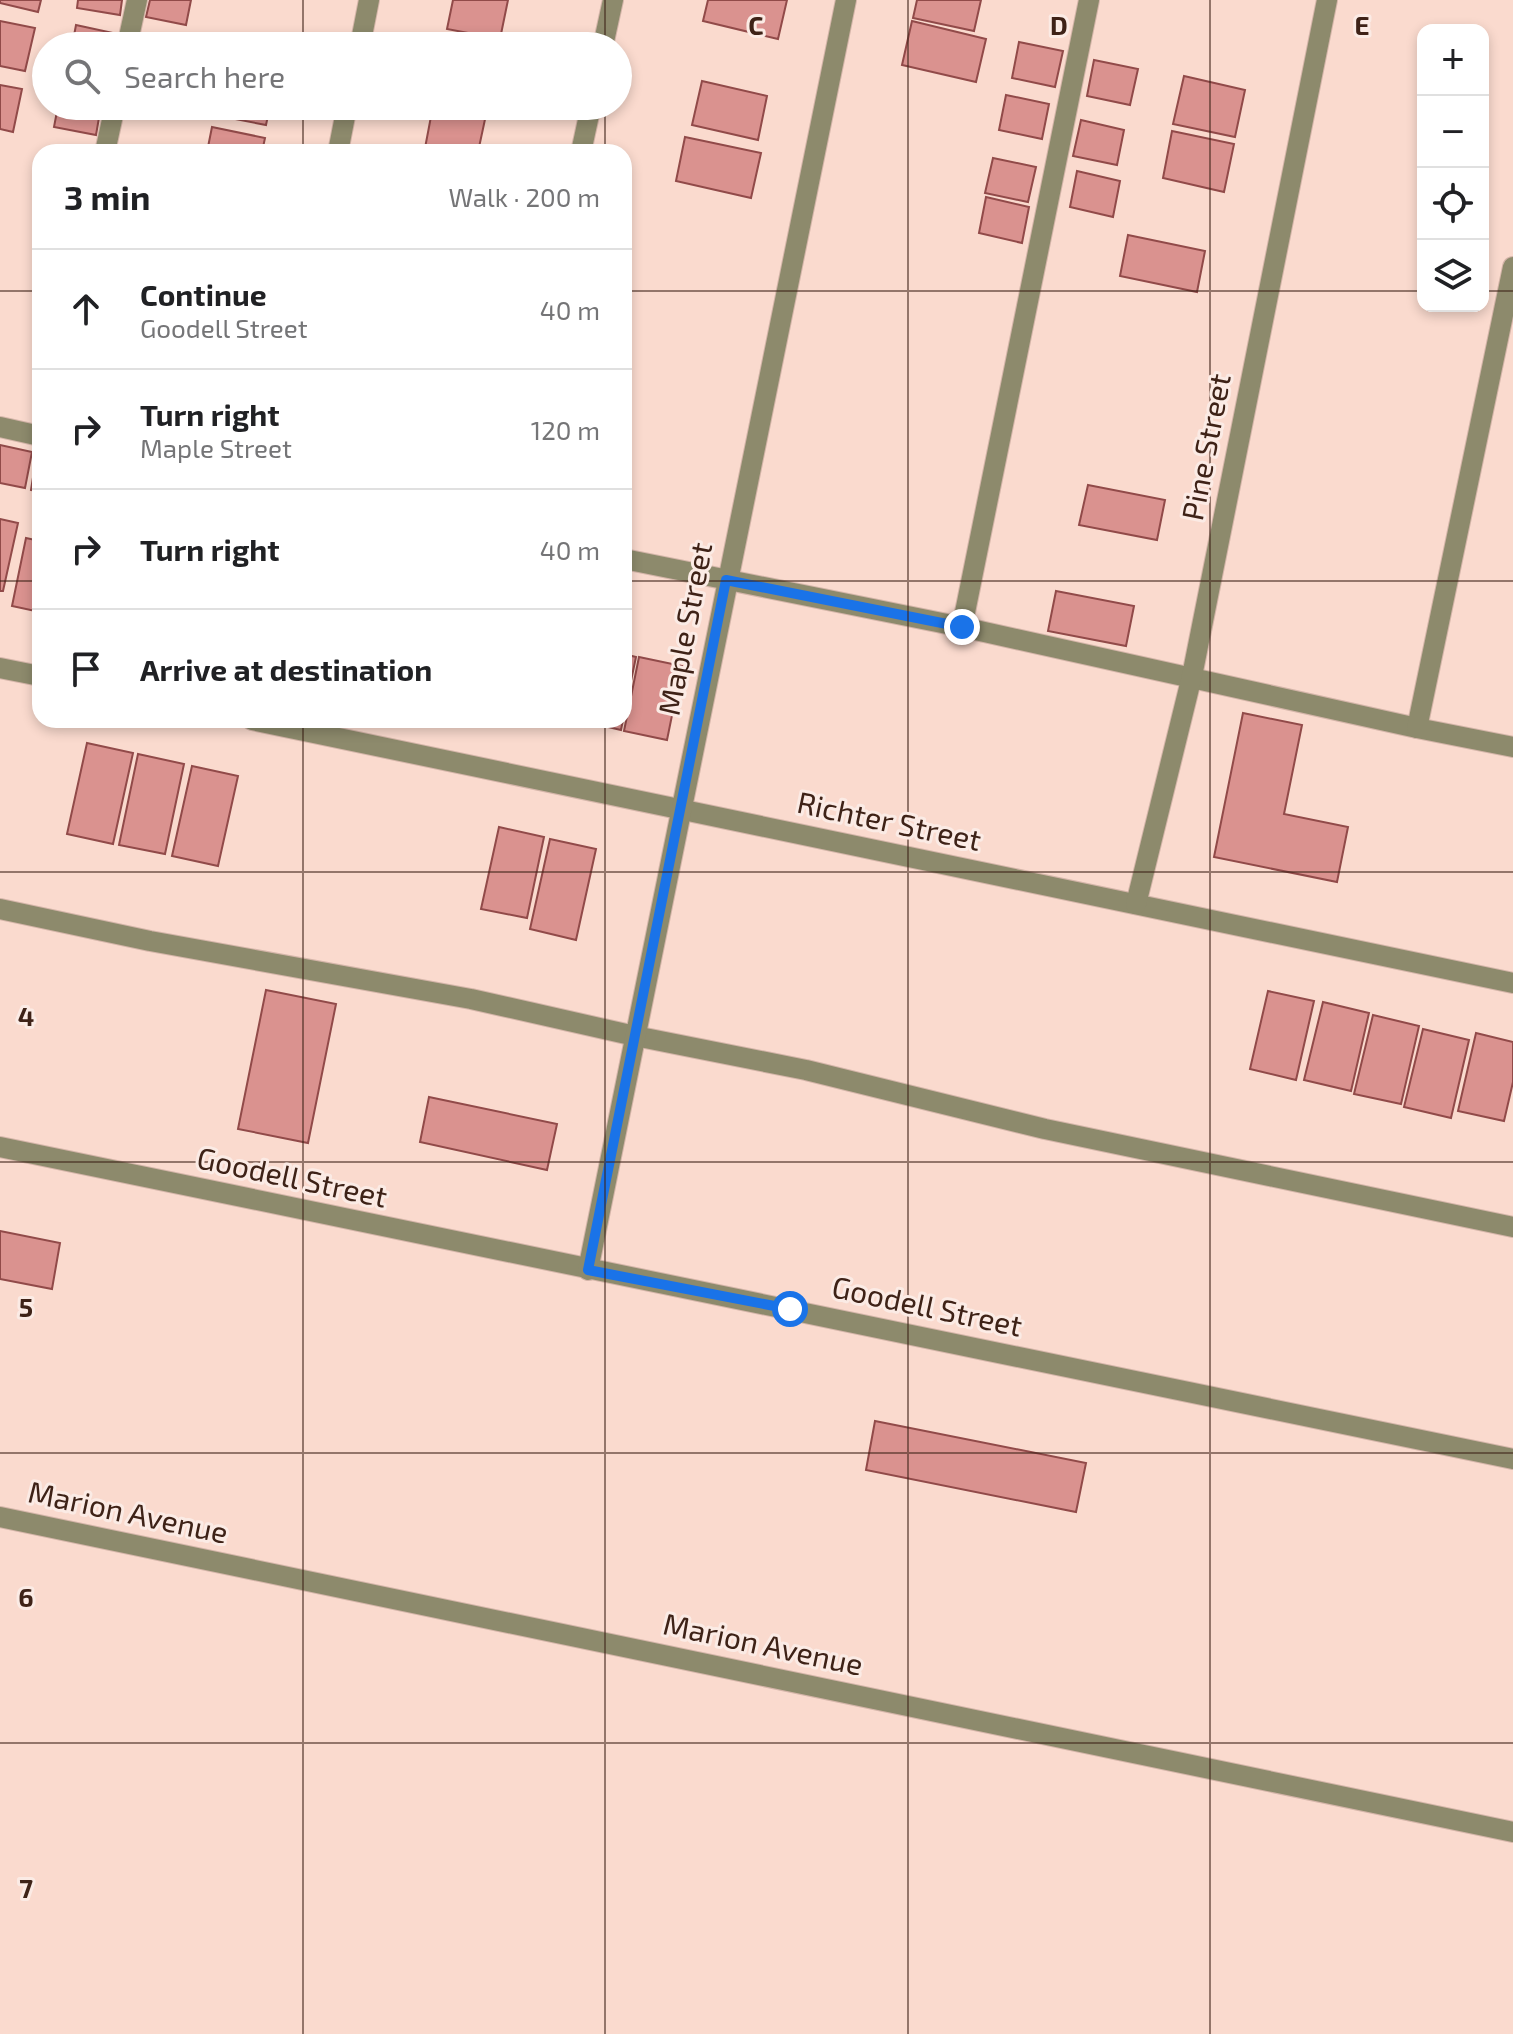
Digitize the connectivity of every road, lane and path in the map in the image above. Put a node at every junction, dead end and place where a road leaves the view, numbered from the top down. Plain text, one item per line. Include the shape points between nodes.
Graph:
1 (137, 0) edge
2 (369, 0) edge
3 (613, 0) edge
4 (846, 0) edge
5 (1089, 0) edge
6 (1327, 0) edge
7 (130, 32) edge
8 (363, 32) edge
9 (606, 32) edge
10 (112, 120) edge
11 (344, 120) edge
12 (588, 120) edge
13 (107, 144) edge
14 (340, 144) edge
15 (583, 144) edge
16 (1513, 267) edge
17 (0, 427) edge
18 (32, 434) edge
19 (632, 561) edge
20 (726, 580) junction
21 (962, 627) junction
22 (0, 668) edge
23 (32, 674) edge
24 (1192, 676) junction
25 (291, 728) edge
26 (1417, 728) junction
27 (1513, 747) edge
28 (682, 809) junction
29 (1136, 904) junction
30 (0, 909) edge
31 (1513, 983) edge
32 (635, 1036) junction
33 (0, 1147) edge
34 (1513, 1227) edge
35 (588, 1270) junction
36 (1513, 1459) edge
37 (0, 1517) edge
38 (1513, 1832) edge

1 - 7 street
2 - 8 street
3 - 9 street
4 - 20 street, Maple Street
5 - 21 street
6 - 24 street, Pine Street
10 - 13 street
11 - 14 street
12 - 15 street
16 - 26 street
17 - 18 street
19 - 20 street
20 - 21 street
20 - 28 street, Maple Street
21 - 24 street
22 - 23 street
24 - 26 street
24 - 29 street, Pine Street
25 - 28 street, Richter Street
26 - 27 street
28 - 29 street, Richter Street
28 - 32 street, Maple Street
29 - 31 street, Richter Street
30 - 32 street via 471,999
32 - 34 street
32 - 35 street, Maple Street
33 - 35 street, Goodell Street
35 - 36 street, Goodell Street
37 - 38 street, Marion Avenue

